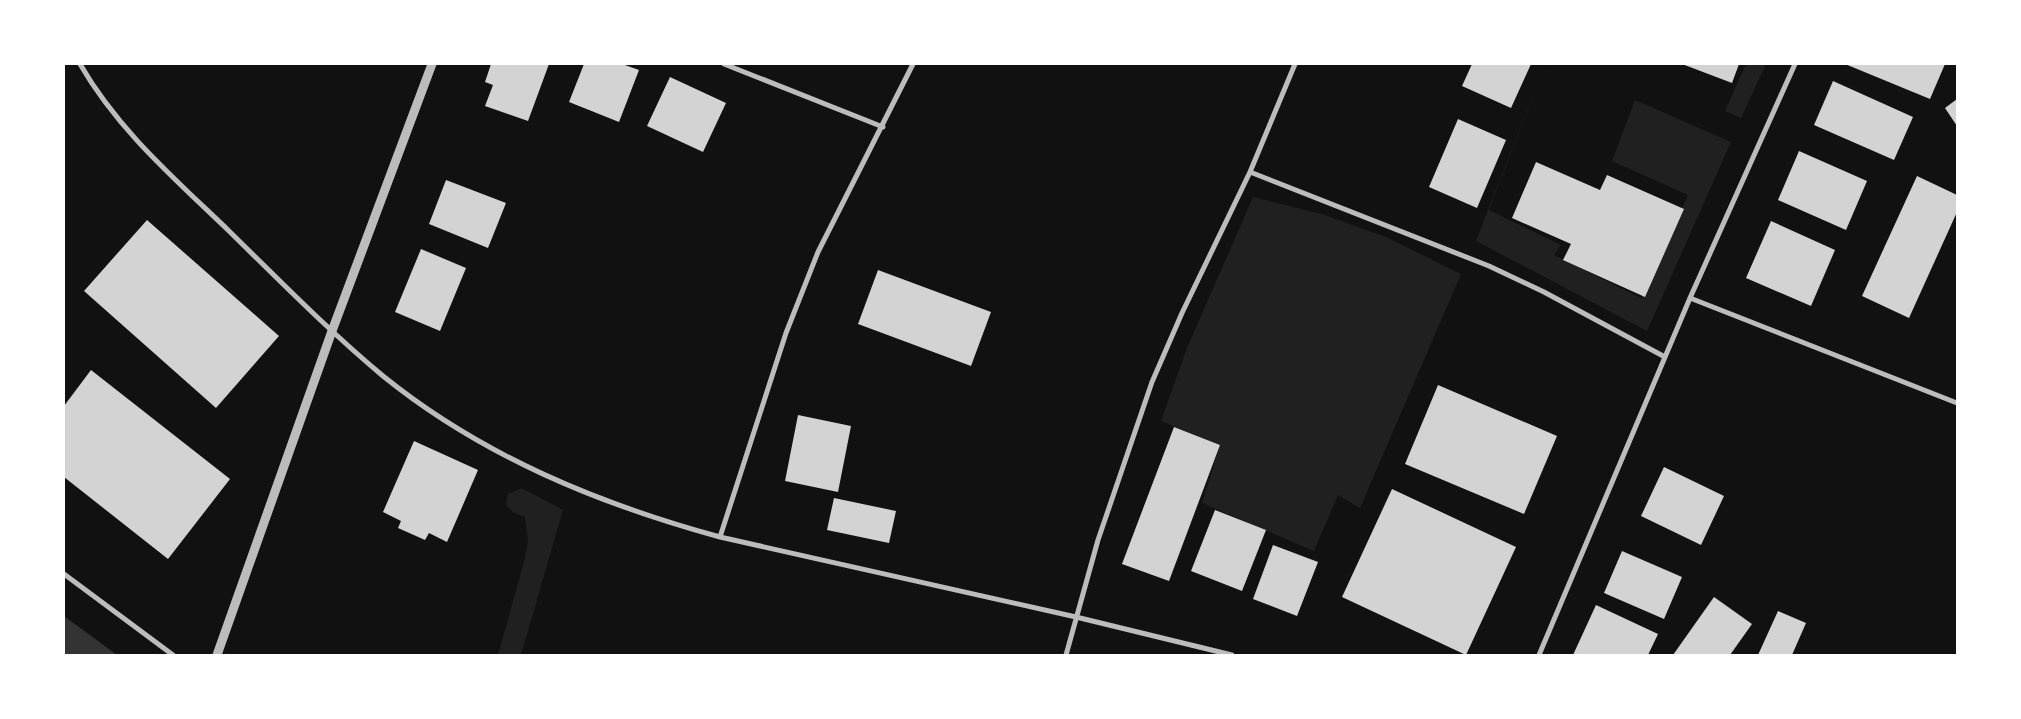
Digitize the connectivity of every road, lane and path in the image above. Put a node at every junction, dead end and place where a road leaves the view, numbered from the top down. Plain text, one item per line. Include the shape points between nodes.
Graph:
1 (80, 64) edge
2 (432, 64) edge
3 (724, 64) edge
4 (913, 64) edge
5 (1295, 64) edge
6 (1795, 64) edge
7 (883, 127) junction
8 (1250, 172) junction
9 (1690, 298) junction
10 (332, 331) junction
11 (1665, 357) junction
12 (1957, 403) edge
13 (720, 537) junction
14 (64, 574) edge
15 (1076, 617) junction
16 (173, 655) edge
17 (217, 655) edge
18 (1066, 655) edge
19 (1232, 655) edge
20 (1539, 655) edge

1 - 10 street via 96,92 143,149
2 - 10 street
3 - 7 street
4 - 7 street
5 - 8 street
6 - 9 street
7 - 13 street via 818,252 790,324
8 - 11 street via 1489,266
8 - 15 street via 1152,382 1098,540
9 - 11 street
9 - 12 street
10 - 13 street via 384,376 436,414 523,465 622,508
10 - 17 street
11 - 20 street
13 - 15 street
14 - 16 street
15 - 18 street
15 - 19 street

